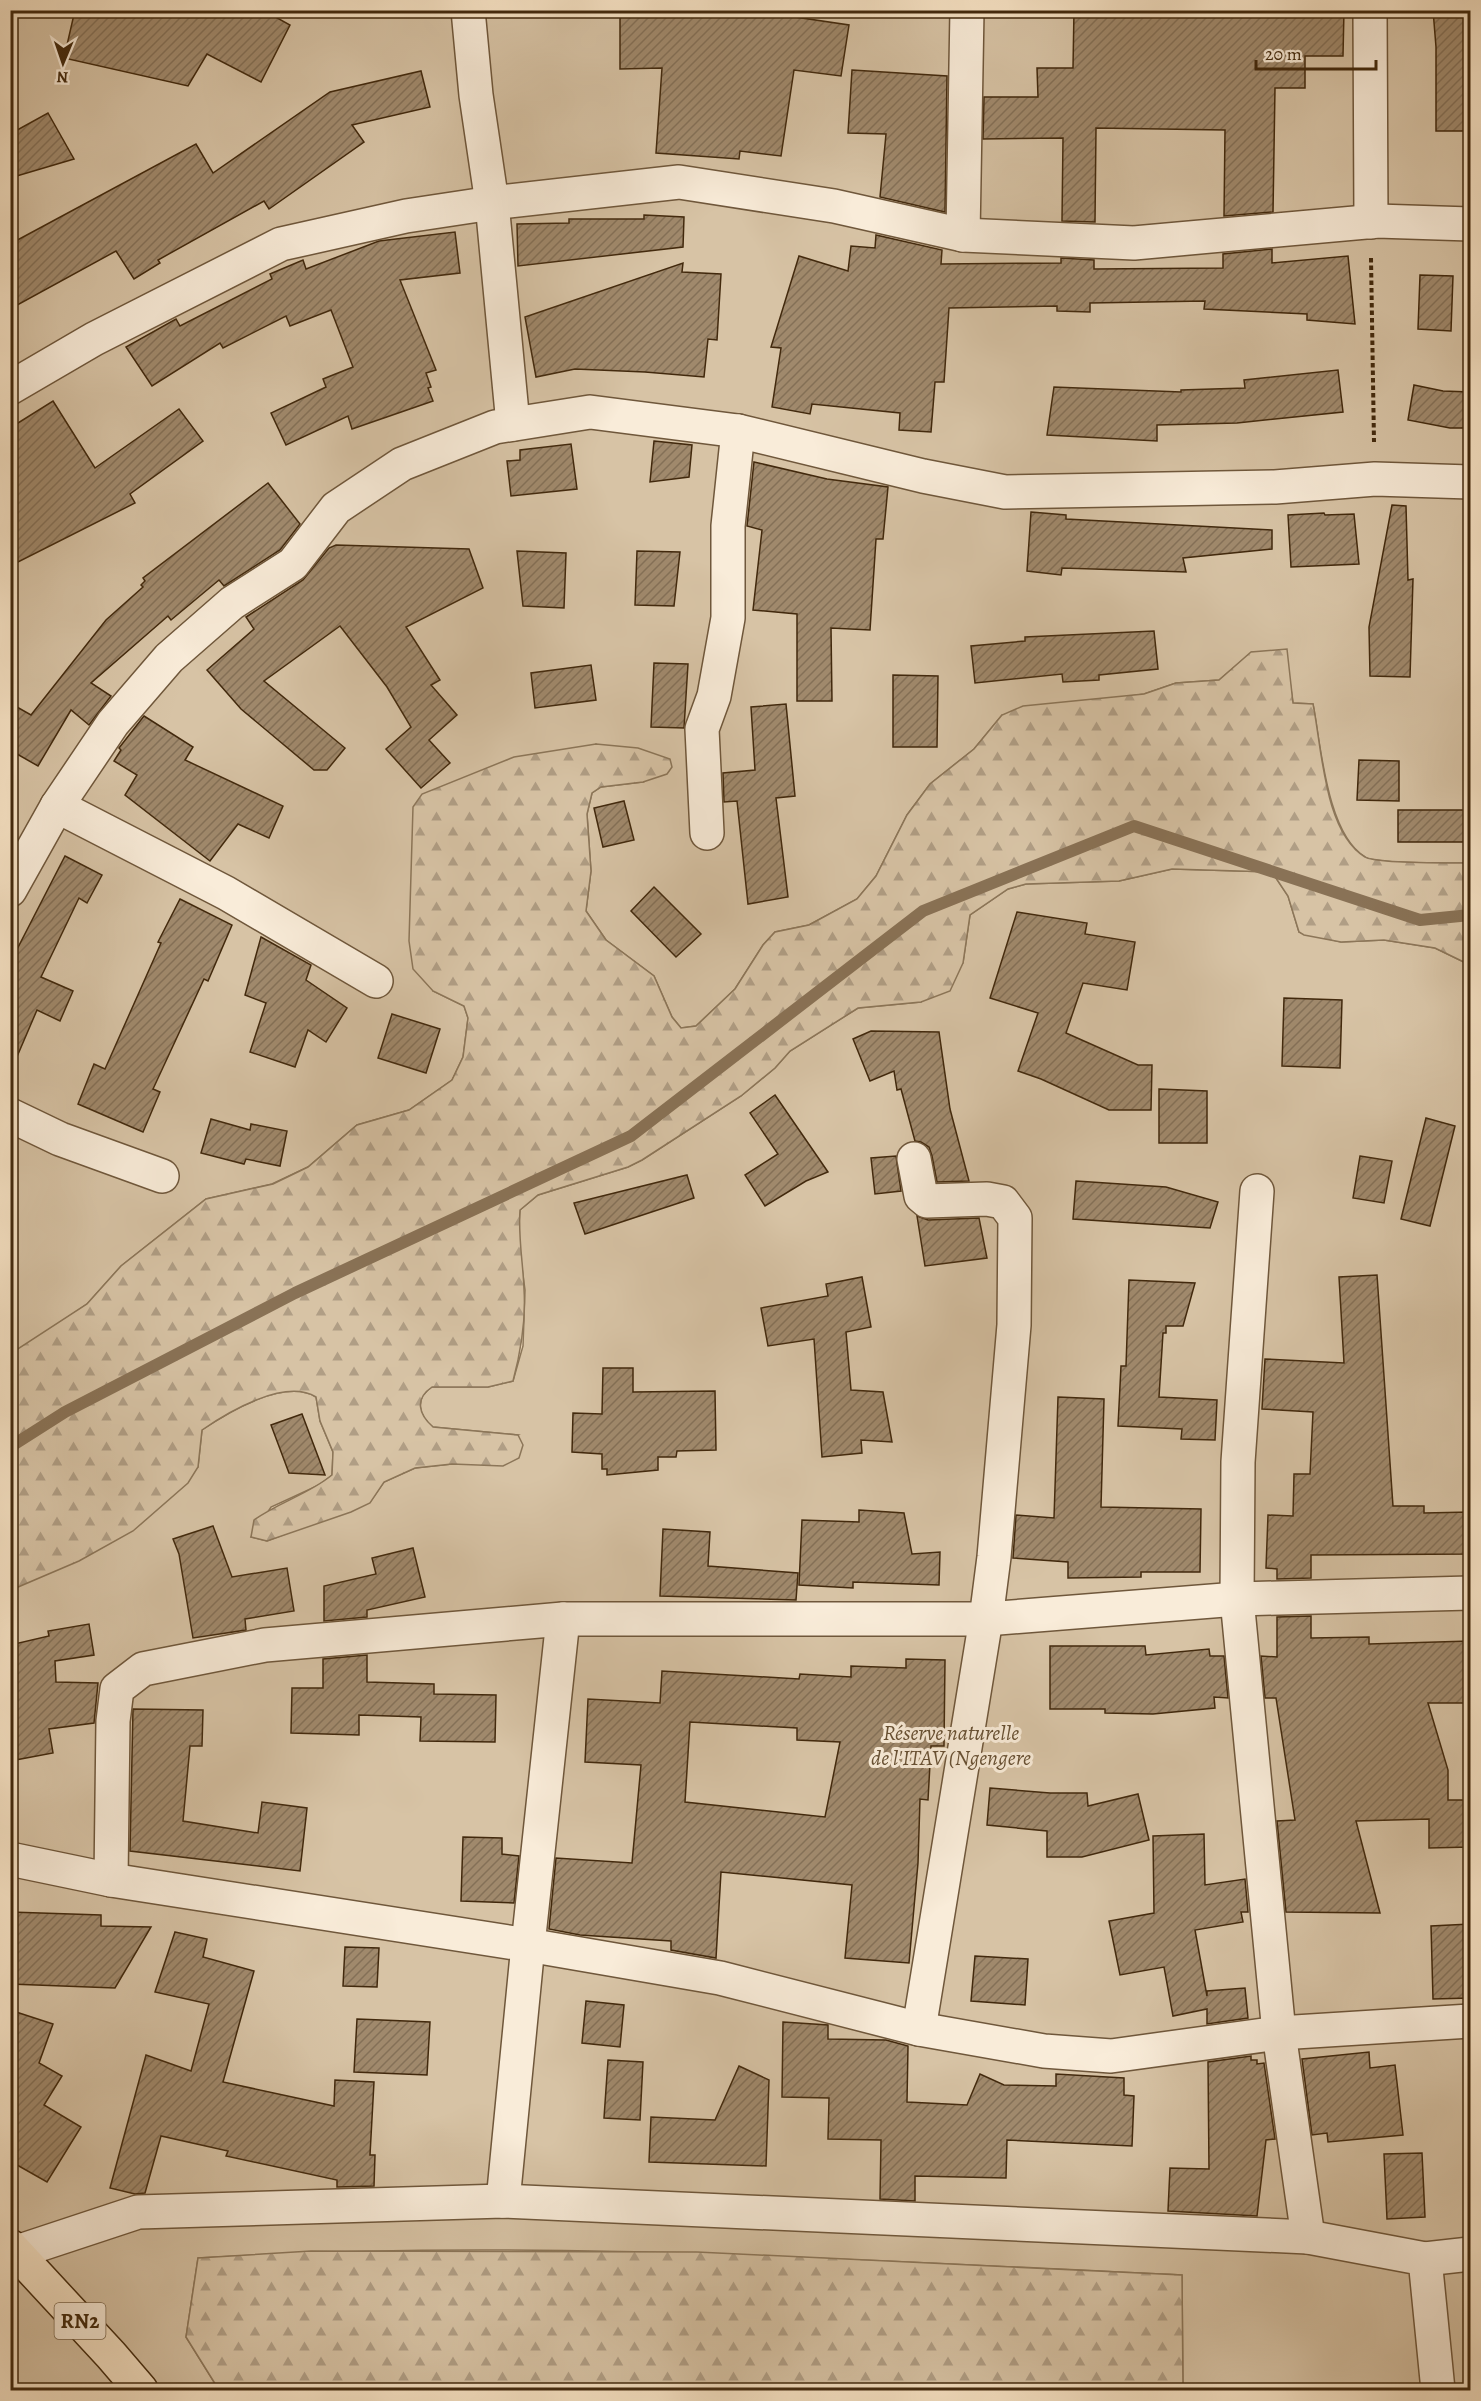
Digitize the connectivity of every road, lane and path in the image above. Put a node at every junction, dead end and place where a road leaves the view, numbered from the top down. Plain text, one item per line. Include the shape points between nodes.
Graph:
1 (468, 10) edge
2 (967, 10) edge
3 (1371, 10) edge
4 (492, 203) junction
5 (1371, 222) junction
6 (1470, 224) edge
7 (963, 235) junction
8 (10, 388) edge
9 (513, 424) junction
10 (738, 431) junction
11 (1375, 479) junction
12 (1470, 482) edge
13 (57, 806) junction
14 (708, 833) dead end
15 (10, 890) edge
16 (376, 981) dead end
17 (10, 1115) edge
18 (914, 1159) dead end
19 (162, 1176) dead end
20 (1257, 1191) dead end
21 (1470, 1593) edge
22 (1237, 1599) junction
23 (563, 1619) junction
24 (986, 1619) junction
25 (10, 1859) edge
26 (111, 1880) junction
27 (528, 1945) junction
28 (1470, 2021) edge
29 (919, 2029) junction
30 (1279, 2033) junction
31 (503, 2201) junction
32 (1308, 2237) junction
33 (14, 2249) edge
34 (1470, 2254) edge
35 (1425, 2259) junction
36 (141, 2391) edge
37 (1438, 2391) edge

1 - 4 street
2 - 7 street
3 - 5 street
4 - 7 street via 680,182 834,206
4 - 8 street via 406,216 281,244 94,339
4 - 9 street
5 - 6 street
5 - 7 street via 1134,243
5 - 11 path
9 - 10 street via 590,412
9 - 13 street via 495,427 402,464 336,508 293,564 232,603 169,658 113,723
10 - 11 street via 1005,492 1275,487
10 - 14 street via 728,526 728,618 714,696 702,729
11 - 12 street
13 - 15 street
13 - 16 street via 226,893
17 - 19 street via 60,1139
18 - 24 street via 921,1196 927,1201 1003,1202 1015,1218 1014,1325
20 - 22 street via 1238,1462
21 - 22 street
22 - 24 street
22 - 30 street
23 - 24 street
23 - 26 street via 265,1646 143,1669 117,1689
23 - 27 street
24 - 29 street
25 - 26 street
26 - 27 street
27 - 29 street via 720,1978
27 - 31 street
28 - 30 street
29 - 30 street via 1044,2051 1111,2056
30 - 32 street
31 - 32 street
31 - 33 street via 138,2212
32 - 35 street
33 - 36 highway, RN2
34 - 35 street
35 - 37 street

